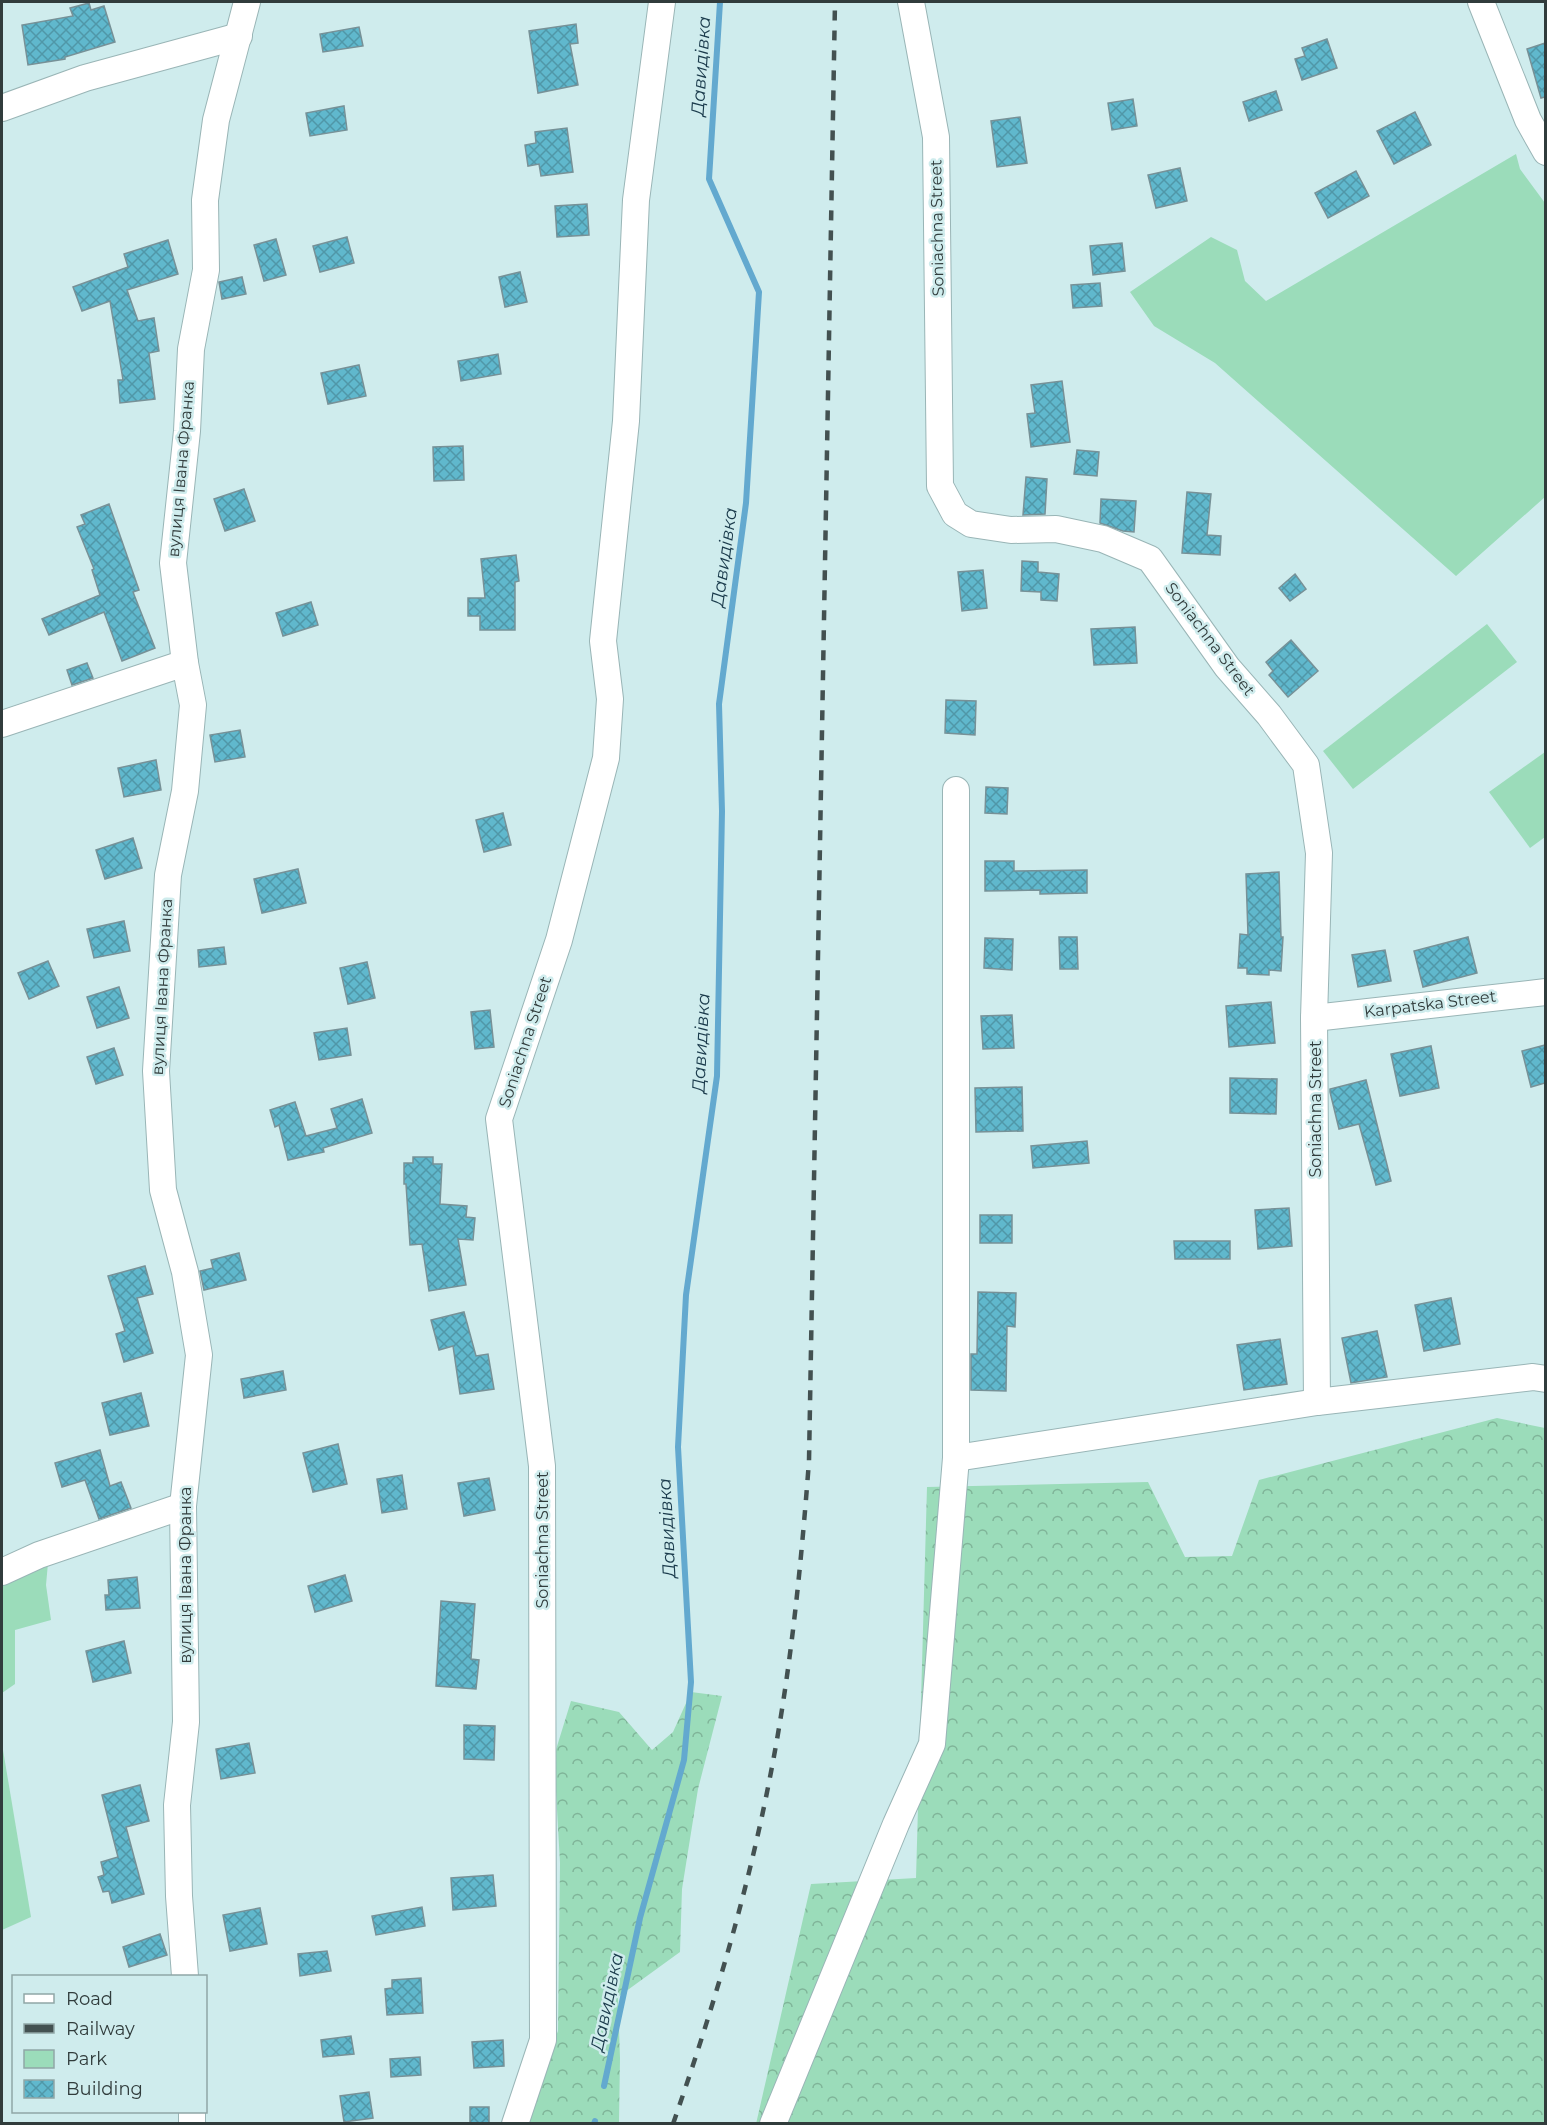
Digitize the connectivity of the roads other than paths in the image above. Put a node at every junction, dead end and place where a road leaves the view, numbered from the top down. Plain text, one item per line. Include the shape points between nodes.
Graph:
1 (247, 2) edge
2 (662, 2) edge
3 (911, 2) edge
4 (1481, 2) edge
5 (239, 36) junction
6 (2, 108) edge
7 (1545, 152) edge
8 (185, 663) junction
9 (2, 724) edge
10 (956, 790) dead end
11 (1545, 992) edge
12 (1314, 1018) junction
13 (1545, 1379) edge
14 (1317, 1402) junction
15 (956, 1458) junction
16 (183, 1506) junction
17 (2, 1572) edge
18 (185, 1975) edge
19 (514, 2124) edge
20 (773, 2124) edge

1 - 5 street, вулиця Івана Франка
2 - 19 street, Soniachna Street via 636,200 626,421 603,641 610,699 606,758 559,940 499,1119 542,1466 543,2040
3 - 12 street, Soniachna Street via 936,138 940,486 955,514 971,524 1011,530 1056,528 1103,539 1150,559 1227,667 1306,765 1319,854
4 - 7 street via 1528,120
5 - 6 street via 85,78
5 - 8 street, вулиця Івана Франка via 216,120 205,200 206,270 191,349 173,563
8 - 9 street
8 - 16 street, вулиця Івана Франка via 193,705 184,791 168,874 156,1071 163,1190 185,1272 199,1355
10 - 15 street
11 - 12 street, Karpatska Street
12 - 14 street, Soniachna Street
13 - 14 street via 1533,1377
14 - 15 street
15 - 20 street via 932,1744
16 - 17 street via 39,1555
16 - 18 street, вулиця Івана Франка via 186,1722 177,1805 178,1896

